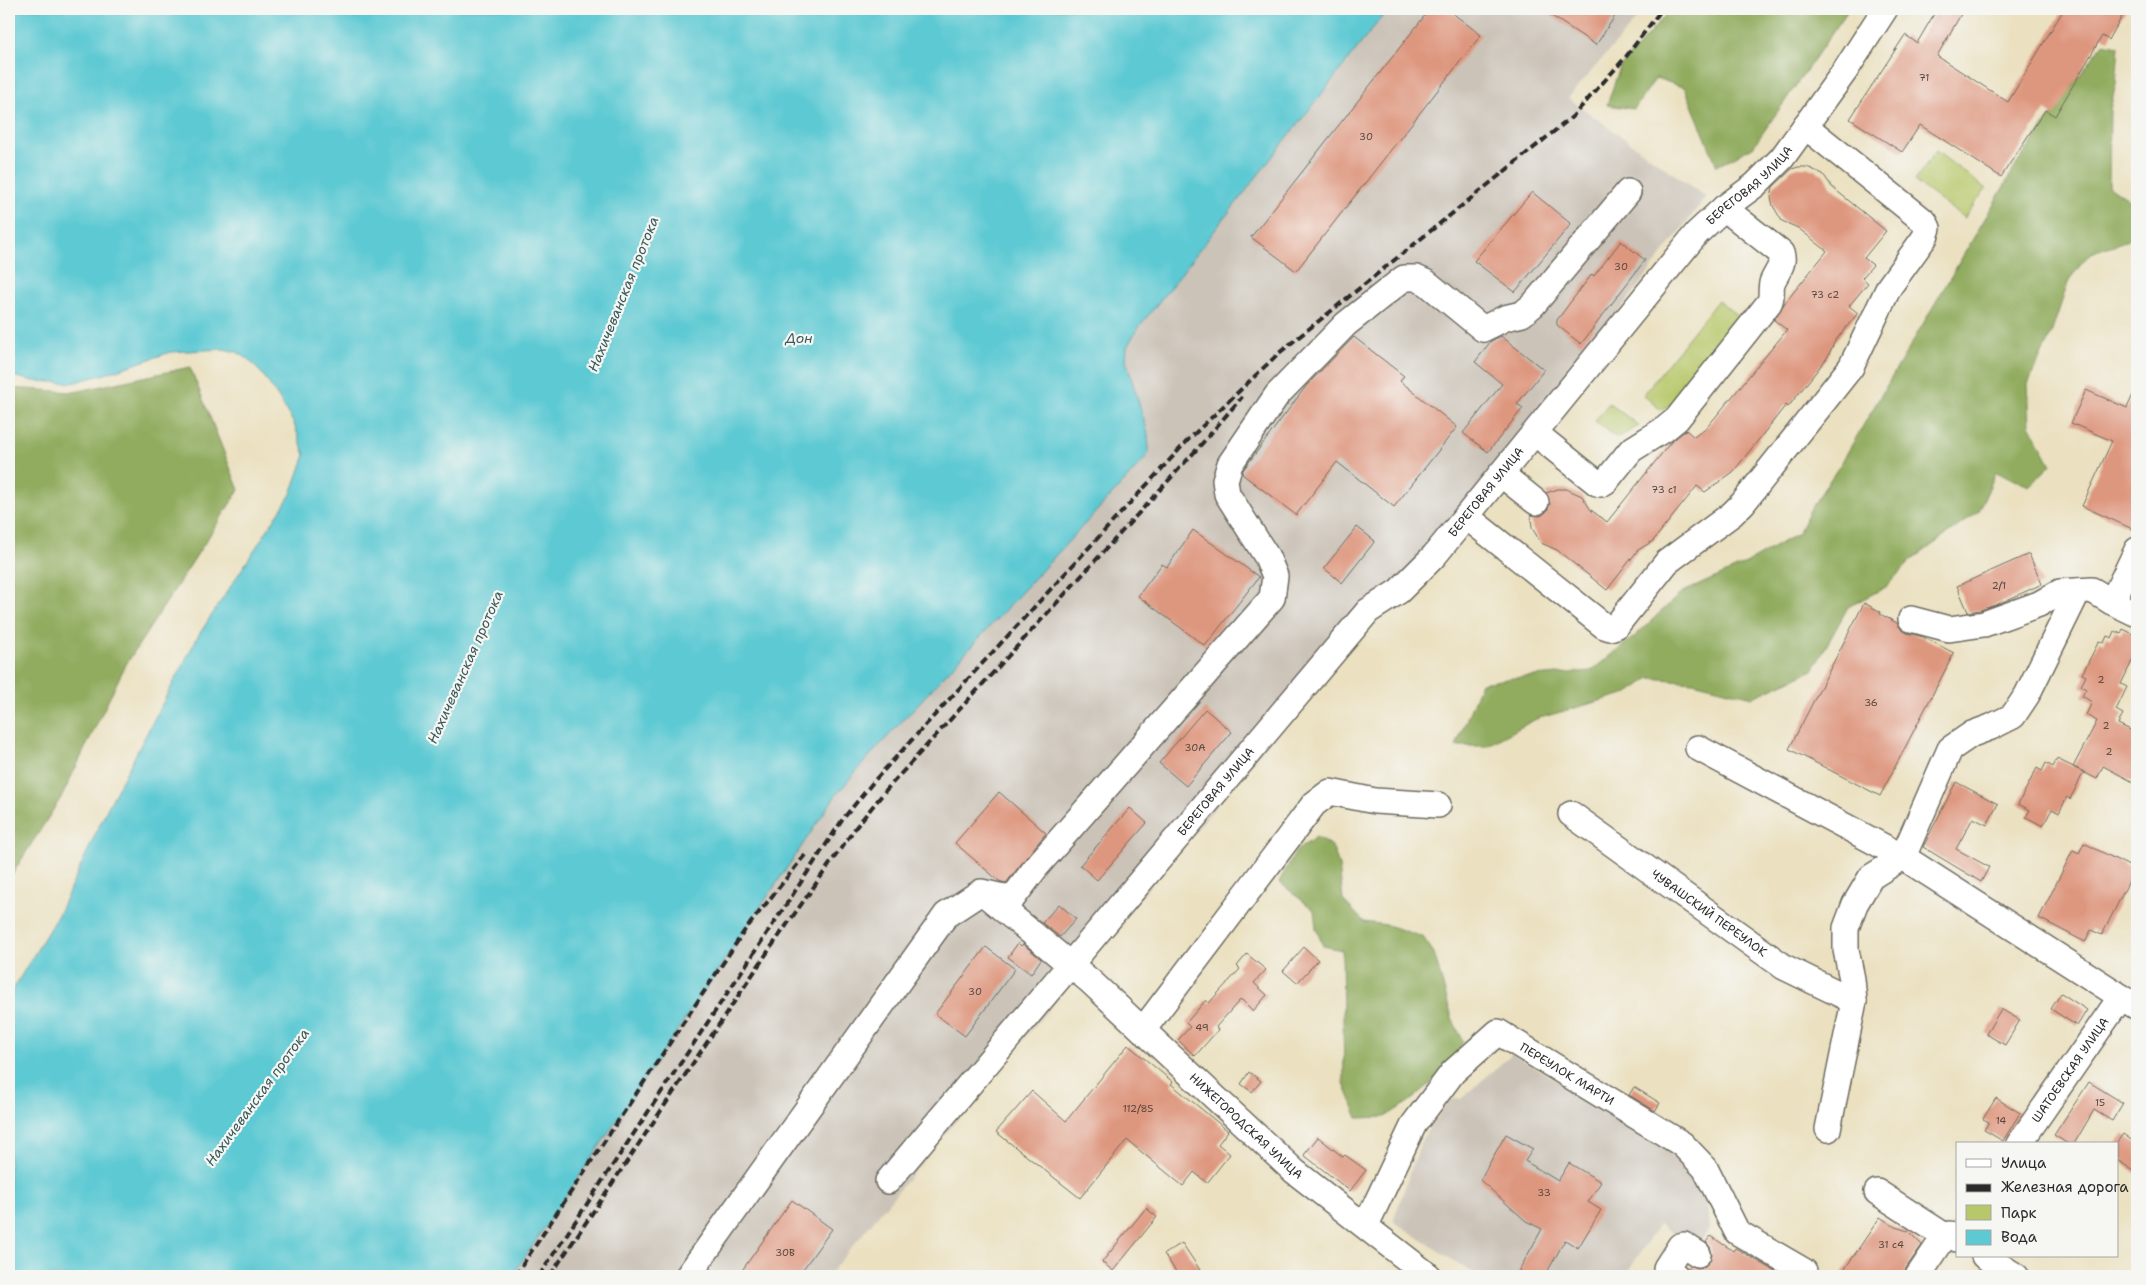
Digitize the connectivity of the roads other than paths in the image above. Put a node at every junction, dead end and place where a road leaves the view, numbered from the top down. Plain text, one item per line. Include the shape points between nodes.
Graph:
1 (1885, 9) edge
2 (1805, 126) junction
3 (1628, 192) dead end
4 (1724, 208) junction
5 (1534, 433) junction
6 (1501, 474) junction
7 (1536, 502) dead end
8 (1467, 517) junction
9 (2137, 550) edge
10 (2078, 591) junction
11 (2112, 602) junction
12 (2137, 614) edge
13 (1911, 619) dead end
14 (1698, 748) dead end
15 (1438, 805) dead end
16 (1571, 814) dead end
17 (1903, 857) junction
18 (981, 892) junction
19 (1071, 964) junction
20 (1854, 1001) junction
21 (2129, 1002) edge
22 (1143, 1030) junction
23 (1828, 1129) dead end
24 (2021, 1142) edge
25 (888, 1181) dead end
26 (1877, 1192) dead end
27 (1366, 1225) junction
28 (1953, 1236) edge
29 (1698, 1254) dead end
30 (1987, 1258) edge
31 (1804, 1270) dead end
32 (688, 1276) edge
33 (1429, 1276) edge
34 (1676, 1276) edge
35 (1918, 1276) edge
36 (2016, 1276) edge

1 - 2 street, БЕРЕГОВАЯ УЛИЦА
2 - 4 street, БЕРЕГОВАЯ УЛИЦА via 1773,175
2 - 8 street via 1925,222 1928,228 1926,237 1889,287 1851,367 1743,503 1667,562 1616,626 1610,628
3 - 18 street via 1522,314 1483,328 1427,283 1416,278 1404,278 1346,324 1277,395 1230,464 1225,480 1227,494 1267,557 1275,576 1272,598 1012,898
4 - 5 street, БЕРЕГОВАЯ УЛИЦА via 1697,233
4 - 5 street via 1781,253 1783,260 1772,285 1769,303 1677,419 1631,450 1602,484
5 - 6 street, БЕРЕГОВАЯ УЛИЦА
6 - 7 street
6 - 8 street, БЕРЕГОВАЯ УЛИЦА
8 - 19 street, БЕРЕГОВАЯ УЛИЦА via 1399,591 1368,611
9 - 11 street
10 - 11 street via 2092,590
10 - 13 street via 2060,592 2039,604 1984,624 1949,629
10 - 17 street via 2028,695 2014,716 1972,734 1950,749
11 - 12 street
14 - 17 street
15 - 22 street via 1375,801 1330,792 1314,804
16 - 20 street, ЧУВАШСКИЙ ПЕРЕУЛОК via 1784,967
17 - 20 street via 1871,877 1846,928
17 - 21 street
18 - 19 street, НИЖЕГОРОДСКАЯ УЛИЦА
18 - 32 street via 946,915
19 - 22 street, НИЖЕГОРОДСКАЯ УЛИЦА
19 - 25 street, БЕРЕГОВАЯ УЛИЦА
20 - 23 street
21 - 24 street, ШАТОЕВСКАЯ УЛИЦА
22 - 27 street, НИЖЕГОРОДСКАЯ УЛИЦА via 1294,1170
26 - 28 street
27 - 31 street, ПЕРЕУЛОК МАРТИ via 1414,1124 1453,1072 1498,1032 1682,1144 1705,1168 1736,1232
27 - 33 street, НИЖЕГОРОДСКАЯ УЛИЦА
28 - 35 street
29 - 34 street via 1684,1245 1680,1246 1666,1268
30 - 36 street

